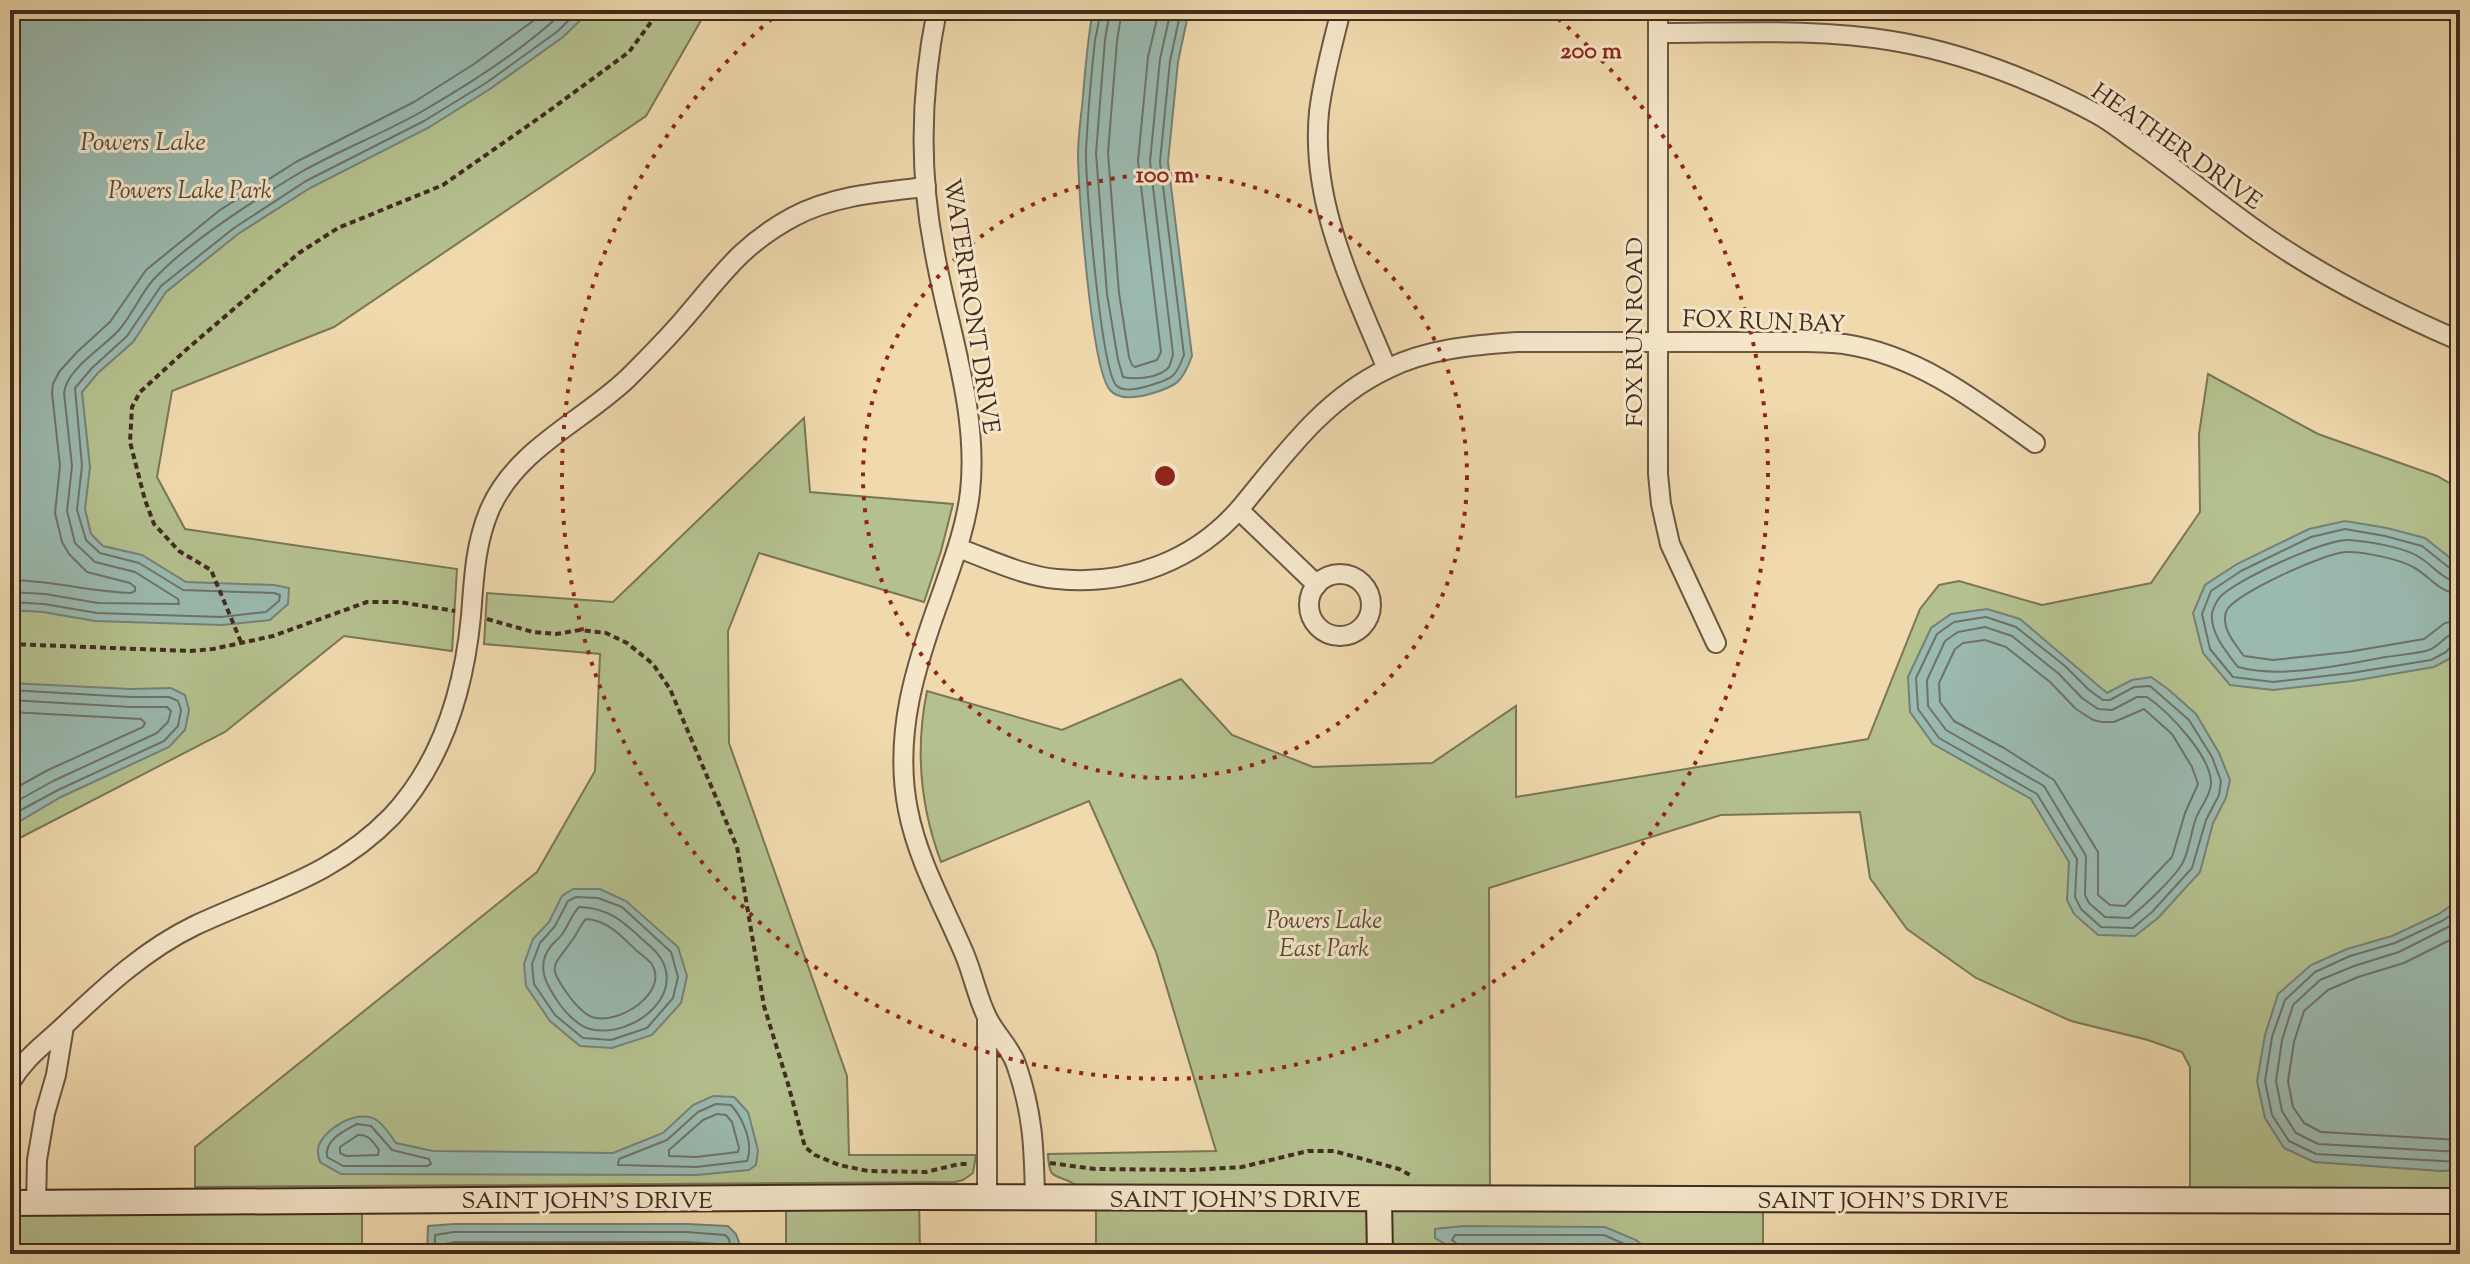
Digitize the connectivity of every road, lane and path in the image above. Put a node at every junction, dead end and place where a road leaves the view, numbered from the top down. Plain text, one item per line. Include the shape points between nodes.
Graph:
1 (660, 10) edge
2 (937, 10) edge
3 (1341, 10) edge
4 (1658, 10) edge
5 (1658, 33) junction
6 (926, 187) junction
7 (2460, 341) edge
8 (1658, 342) junction
9 (1387, 369) junction
10 (2035, 443) dead end
11 (1239, 510) junction
12 (958, 548) junction
13 (1317, 585) dead end
14 (471, 614) junction
15 (241, 642) junction
16 (1716, 643) dead end
17 (10, 644) edge
18 (987, 1018) junction
19 (64, 1026) junction
20 (10, 1083) edge
21 (1034, 1163) junction
22 (987, 1164) junction
23 (987, 1197) junction
24 (1035, 1198) junction
25 (1379, 1200) junction
26 (1415, 1200) junction
27 (2460, 1201) edge
28 (10, 1203) edge
29 (36, 1204) junction
30 (1380, 1254) edge

1 - 15 path via 629,52 443,185 338,228 299,253 140,392 132,407 130,442 154,524 179,551 211,570
2 - 6 street, WATERFRONT DRIVE via 923,116
3 - 9 street via 1319,113 1324,197 1335,243
4 - 5 street, FOX RUN ROAD
5 - 7 street, HEATHER DRIVE via 1860,37 1931,49 2016,75 2100,116 2263,236 2338,283
5 - 8 street, FOX RUN ROAD
6 - 12 street, WATERFRONT DRIVE via 933,247 971,425 970,494
6 - 14 street via 836,200 798,214 736,257 627,379 530,454 509,477 479,538
8 - 9 street, FOX RUN BAY via 1477,344 1433,352
8 - 10 street, FOX RUN BAY via 1807,342 1881,353 1963,391
8 - 16 street, FOX RUN ROAD via 1661,504 1670,544
9 - 11 street, FOX RUN BAY via 1313,422
11 - 12 street, FOX RUN BAY via 1183,554 1147,572 1102,580 1054,579
11 - 13 street
12 - 18 street, WATERFRONT DRIVE via 911,687 904,769 915,840
14 - 15 path via 367,602
14 - 19 street via 450,721 434,756 394,813 370,837 311,877 195,926 155,949
14 - 22 path via 533,632 606,633 653,664 670,689 737,847 764,1006 805,1147 839,1165 868,1171 926,1172
15 - 17 path via 190,651
18 - 21 street, WATERFRONT DRIVE via 1015,1060 1028,1105
18 - 22 street, WATERFRONT DRIVE
19 - 20 street via 23,1063
19 - 29 street via 37,1160
21 - 24 street, WATERFRONT DRIVE
21 - 26 path via 1121,1171 1192,1170 1334,1151 1413,1177
22 - 23 street, WATERFRONT DRIVE
23 - 24 street, SAINT JOHN'S DRIVE
23 - 29 street, SAINT JOHN'S DRIVE
24 - 25 street, SAINT JOHN'S DRIVE
25 - 26 street, SAINT JOHN'S DRIVE
25 - 30 street
26 - 27 street, SAINT JOHN'S DRIVE
28 - 29 street, SAINT JOHN'S DRIVE

